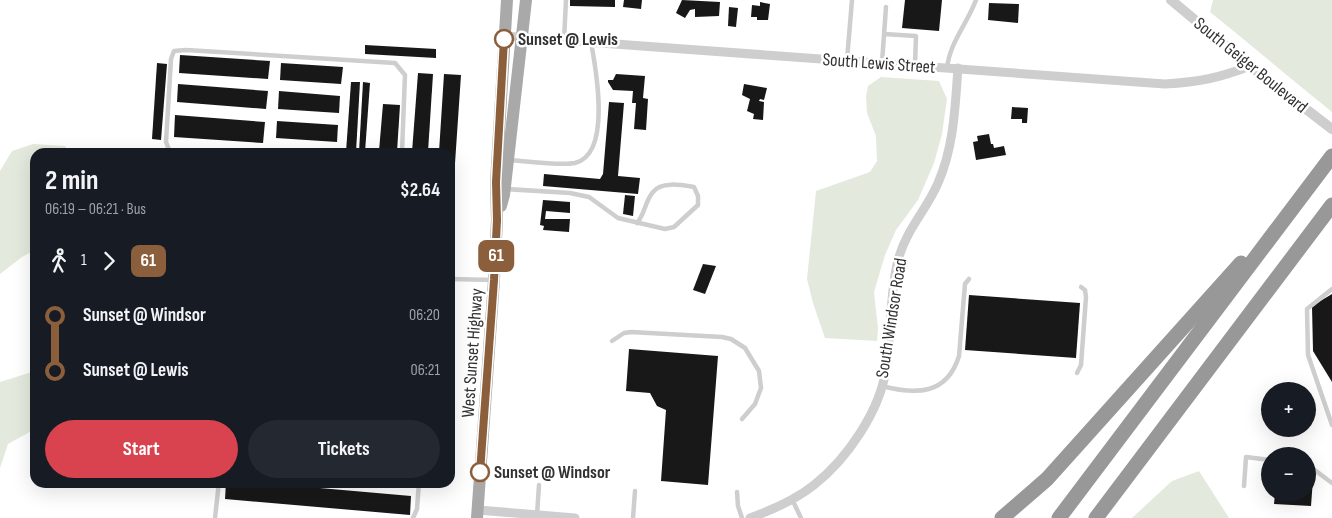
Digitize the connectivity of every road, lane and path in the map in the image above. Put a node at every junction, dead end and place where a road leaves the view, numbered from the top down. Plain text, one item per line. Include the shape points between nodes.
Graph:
1 (507, 0) edge
2 (526, 0) edge
3 (566, 0) edge
4 (852, 0) edge
5 (976, 0) edge
6 (1170, 0) edge
7 (886, 7) dead end
8 (884, 34) junction
9 (504, 36) junction
10 (522, 37) junction
11 (564, 40) junction
12 (590, 42) junction
13 (847, 60) junction
14 (882, 63) junction
15 (915, 65) junction
16 (1250, 66) junction
17 (947, 68) junction
18 (958, 68) junction
19 (1332, 129) edge
20 (168, 148) edge
21 (402, 148) edge
22 (1332, 156) edge
23 (508, 160) junction
24 (505, 189) junction
25 (1332, 205) edge
26 (497, 220) junction
27 (1283, 221) junction
28 (637, 223) junction
29 (455, 279) edge
30 (969, 279) dead end
31 (494, 280) junction
32 (1081, 287) dead end
33 (1332, 288) edge
34 (612, 342) dead end
35 (1077, 373) dead end
36 (881, 386) junction
37 (742, 419) dead end
38 (1332, 425) edge
39 (1261, 458) edge
40 (1316, 471) edge
41 (1332, 483) edge
42 (539, 485) dead end
43 (1244, 486) dead end
44 (219, 488) edge
45 (418, 488) edge
46 (635, 491) dead end
47 (737, 492) dead end
48 (792, 499) junction
49 (478, 514) edge
50 (538, 515) junction
51 (215, 518) edge
52 (413, 518) edge
53 (576, 518) edge
54 (634, 518) edge
55 (742, 518) edge
56 (750, 518) edge
57 (802, 518) edge
58 (1002, 518) edge
59 (1059, 518) edge
60 (1097, 518) edge

1 - 9 main road, West Sunset Highway
2 - 10 main road, West Sunset Highway
3 - 11 lane
4 - 13 lane
5 - 17 lane via 951,48
6 - 16 street, South Geiger Boulevard
7 - 8 lane
8 - 14 lane
8 - 15 lane via 916,36
9 - 10 street, South Lewis Street
9 - 26 main road, West Sunset Highway
10 - 11 street, South Lewis Street
10 - 23 main road, West Sunset Highway
11 - 12 street, South Lewis Street
12 - 13 street, South Lewis Street
12 - 23 lane via 599,93 592,150 586,158 574,163
13 - 14 street, South Lewis Street
14 - 15 street, South Lewis Street
15 - 17 street, South Lewis Street
16 - 18 street, South Lewis Street via 1222,77 1165,84
16 - 19 street, South Geiger Boulevard
17 - 18 street, South Lewis Street
18 - 36 street, South Windsor Road via 949,153 938,184 905,238 898,260 890,345
20 - 21 lane via 166,142 172,58 174,51 186,50 395,63 405,75
22 - 27 highway
23 - 24 main road, West Sunset Highway
24 - 26 main road, West Sunset Highway
24 - 28 lane via 589,197 618,218
25 - 60 highway
26 - 31 main road, West Sunset Highway
27 - 58 highway via 1249,253 1047,479
27 - 59 highway
28 - 28 lane via 665,229 674,227 698,205 694,187 682,184 661,186 652,192
29 - 31 lane
30 - 36 lane via 965,284 959,356 948,377 933,388 917,392
31 - 49 main road, West Sunset Highway
32 - 35 lane via 1086,297 1081,365
33 - 38 lane via 1307,308 1308,355
34 - 37 lane via 631,332 722,337 737,342 752,356 761,378 759,395
36 - 48 street, South Windsor Road via 865,427 828,473
39 - 43 lane via 1246,456
40 - 41 lane
42 - 50 lane
44 - 51 lane
45 - 52 lane via 417,509
46 - 54 lane
47 - 55 lane
48 - 56 street, South Windsor Road
48 - 57 lane
49 - 50 street
50 - 53 street

